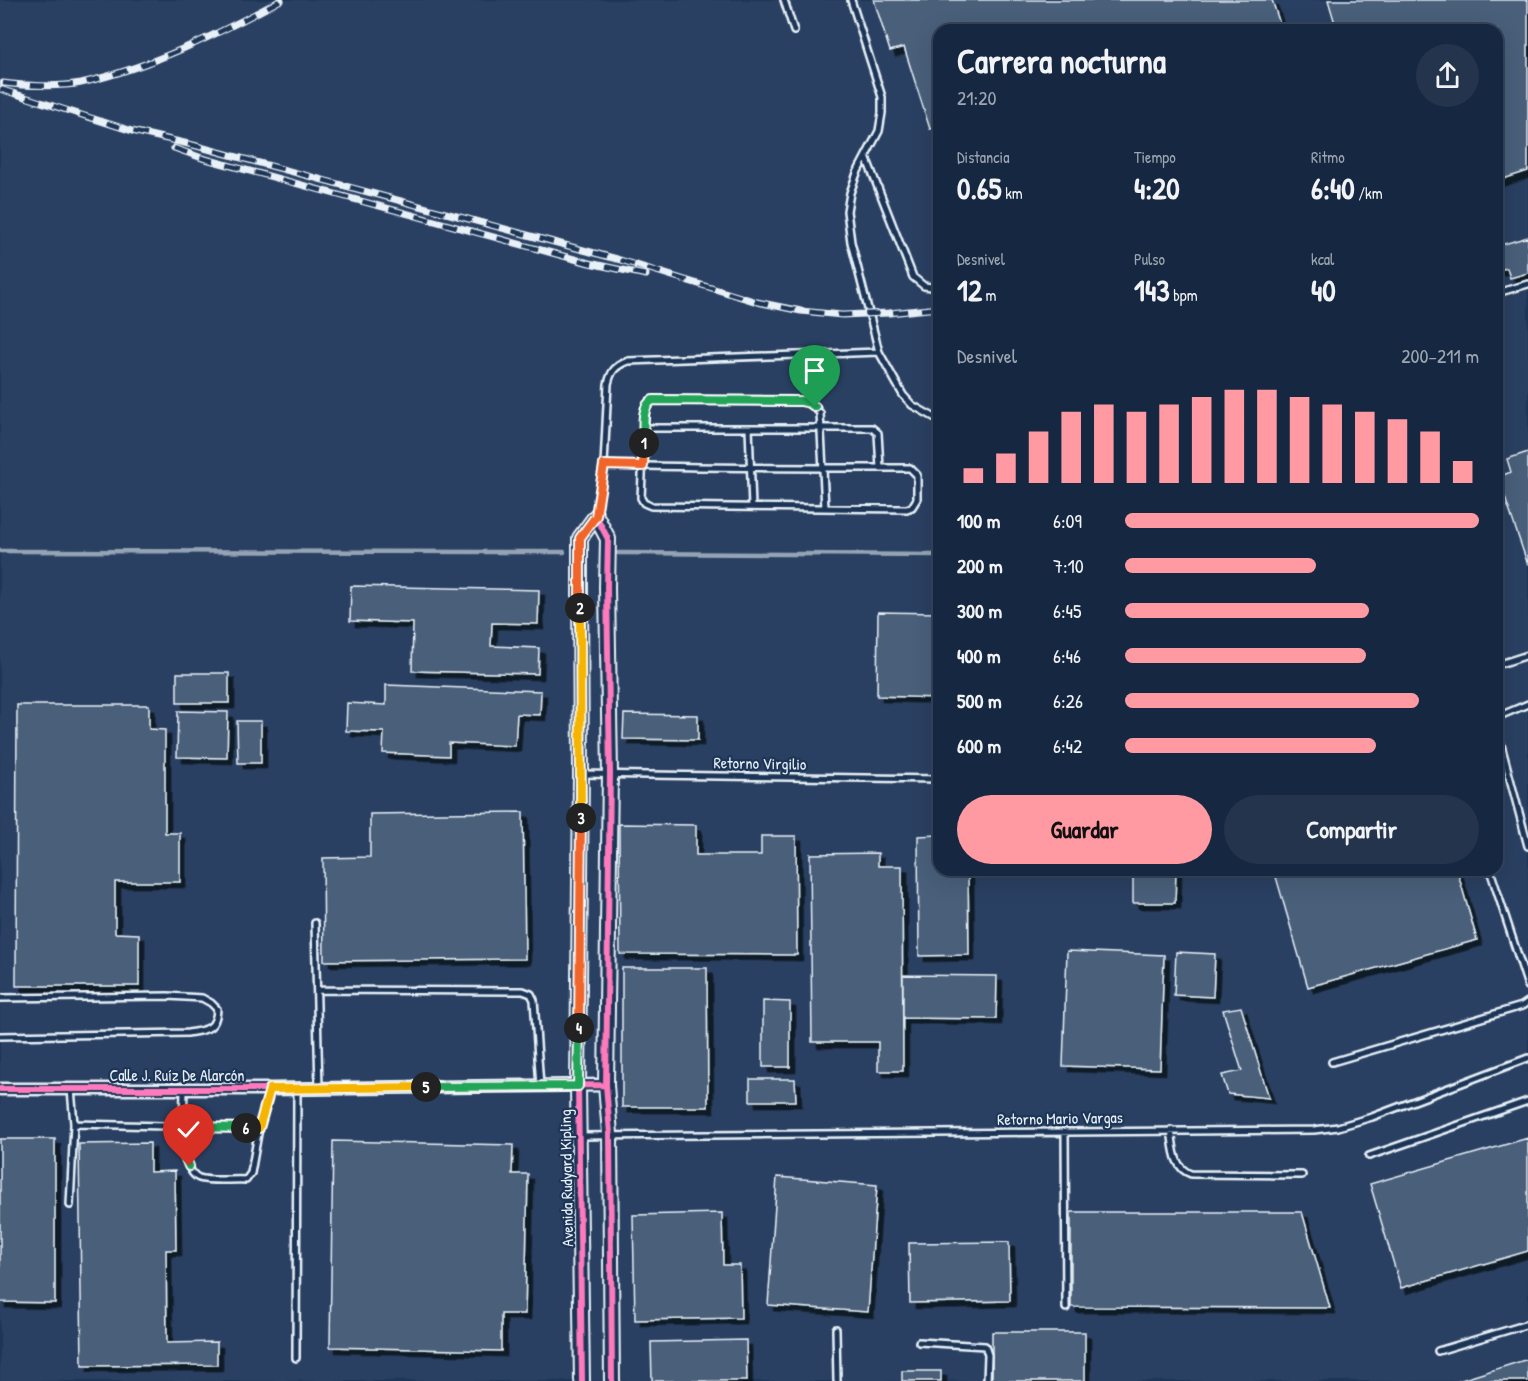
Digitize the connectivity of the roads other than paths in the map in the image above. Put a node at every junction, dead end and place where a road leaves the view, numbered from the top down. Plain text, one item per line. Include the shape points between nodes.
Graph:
1 (784, 0) edge
2 (851, 0) edge
3 (794, 31) dead end
4 (866, 157) junction
5 (1528, 284) edge
6 (933, 287) edge
7 (1503, 291) edge
8 (879, 352) junction
9 (933, 417) edge
10 (644, 428) junction
11 (749, 428) junction
12 (822, 429) junction
13 (604, 465) junction
14 (643, 466) junction
15 (749, 467) junction
16 (824, 468) junction
17 (880, 468) junction
18 (752, 507) junction
19 (825, 508) junction
20 (596, 516) junction
21 (580, 587) junction
22 (607, 587) junction
23 (1528, 655) edge
24 (1503, 663) edge
25 (1528, 704) edge
26 (1503, 714) edge
27 (1503, 752) edge
28 (582, 774) junction
29 (610, 774) junction
30 (933, 779) edge
31 (1528, 846) edge
32 (1492, 876) edge
33 (315, 923) dead end
34 (1528, 986) edge
35 (317, 990) junction
36 (0, 998) edge
37 (1528, 1002) edge
38 (0, 1036) edge
39 (1528, 1058) edge
40 (1332, 1062) dead end
41 (606, 1085) junction
42 (540, 1086) junction
43 (578, 1086) junction
44 (184, 1088) junction
45 (0, 1089) edge
46 (71, 1089) junction
47 (270, 1089) junction
48 (297, 1089) junction
49 (319, 1089) junction
50 (1528, 1101) edge
51 (74, 1124) junction
52 (184, 1127) junction
53 (259, 1128) junction
54 (1171, 1130) junction
55 (1065, 1131) junction
56 (610, 1134) junction
57 (579, 1136) junction
58 (1369, 1156) dead end
59 (1302, 1175) dead end
60 (70, 1205) dead end
61 (1066, 1308) dead end
62 (1528, 1324) edge
63 (836, 1329) dead end
64 (919, 1342) dead end
65 (1438, 1351) dead end
66 (296, 1358) dead end
67 (582, 1381) edge
68 (612, 1381) edge
69 (837, 1381) edge
70 (987, 1381) edge

1 - 3 lane
2 - 4 lane via 882,97 879,131
4 - 6 lane via 913,277
4 - 8 lane via 846,211
5 - 7 lane
8 - 9 lane via 903,395
8 - 13 lane via 618,364 608,384
10 - 11 lane
10 - 12 lane via 649,402 665,400 801,401 810,403 820,413
10 - 14 lane
11 - 12 lane
11 - 15 lane
12 - 16 lane
12 - 17 lane via 876,429
13 - 14 lane
13 - 20 lane
14 - 15 lane
14 - 18 lane via 642,498 647,505
15 - 16 lane
15 - 18 lane
16 - 17 lane
16 - 19 lane
17 - 19 lane via 910,468 916,472 917,499 912,507
18 - 19 lane
20 - 21 street, Avenida Rudyard Kipling via 580,538
20 - 22 street via 608,539
21 - 22 street
21 - 28 street, Avenida Rudyard Kipling
22 - 29 street
23 - 24 lane
25 - 26 lane
27 - 31 lane
28 - 29 lane, Retorno Virgilio
28 - 43 street, Avenida Rudyard Kipling
29 - 30 lane, Retorno Virgilio
29 - 41 street
32 - 34 lane
33 - 35 lane
35 - 42 lane via 531,994
35 - 49 lane
36 - 38 lane via 180,996 202,998 217,1009 213,1025 188,1033
37 - 40 lane
39 - 54 lane, Retorno Mario Vargas via 1338,1127 1284,1131
41 - 43 street, Calle J. Ruíz De Alarcón
41 - 56 street
42 - 43 street, Calle J. Ruíz De Alarcón
42 - 49 street, Calle J. Ruíz De Alarcón
43 - 57 street, Avenida Rudyard Kipling
44 - 46 street, Calle J. Ruíz De Alarcón
44 - 47 street, Calle J. Ruíz De Alarcón
44 - 52 lane
45 - 46 street, Calle J. Ruíz De Alarcón
46 - 51 lane
47 - 48 street, Calle J. Ruíz De Alarcón
47 - 53 lane
48 - 49 street, Calle J. Ruíz De Alarcón
48 - 66 lane
50 - 58 lane
51 - 52 lane
51 - 60 lane
52 - 53 lane
52 - 53 lane via 184,1154 194,1175 246,1180 251,1173
54 - 55 lane, Retorno Mario Vargas
54 - 59 lane via 1177,1163 1191,1174
55 - 56 lane, Retorno Mario Vargas
55 - 61 lane
56 - 57 lane, Retorno Mario Vargas
56 - 68 street
57 - 67 street, Avenida Rudyard Kipling
62 - 65 lane
63 - 69 lane
64 - 70 lane via 985,1346

